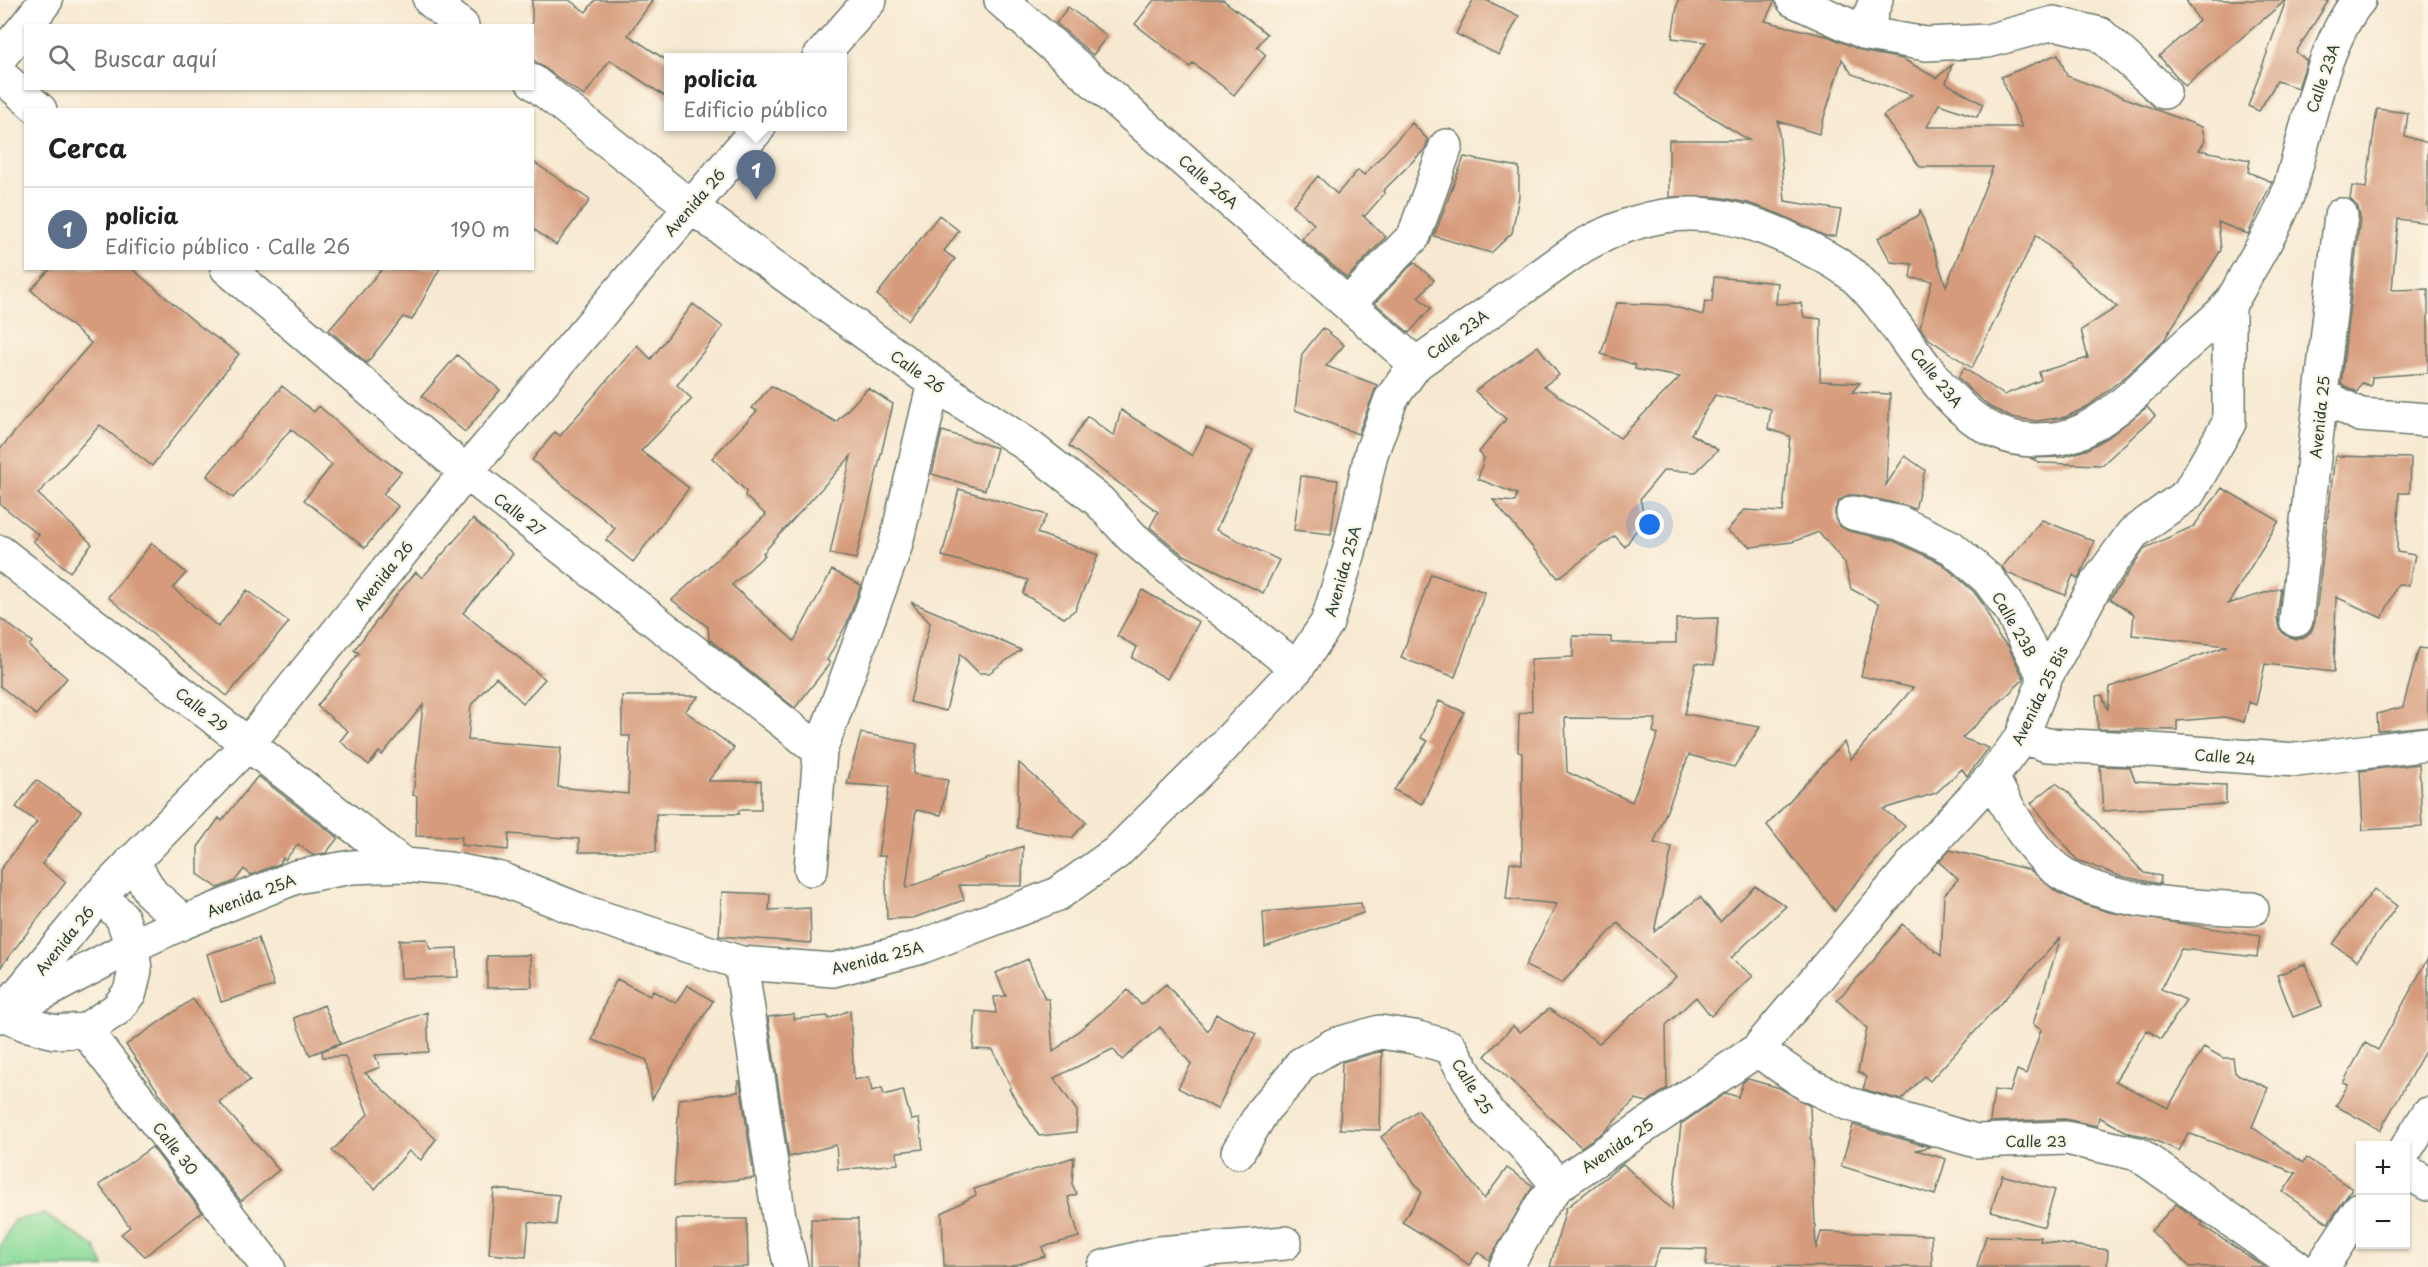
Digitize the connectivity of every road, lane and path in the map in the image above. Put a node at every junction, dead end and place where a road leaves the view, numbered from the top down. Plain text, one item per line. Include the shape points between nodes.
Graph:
1 (46, 0) edge
2 (430, 0) edge
3 (870, 0) edge
4 (1000, 0) edge
5 (1793, 0) edge
6 (1876, 0) edge
7 (2359, 0) edge
8 (28, 24) edge
9 (460, 24) edge
10 (24, 28) edge
11 (1868, 34) junction
12 (823, 53) edge
13 (0, 57) edge
14 (0, 75) edge
15 (534, 83) edge
16 (2164, 92) dead end
17 (38, 108) edge
18 (755, 131) edge
19 (1446, 146) dead end
20 (690, 206) junction
21 (2341, 215) dead end
22 (229, 270) edge
23 (1349, 303) junction
24 (2229, 305) junction
25 (1416, 364) junction
26 (934, 383) junction
27 (2322, 395) junction
28 (2428, 420) edge
29 (466, 472) junction
30 (1853, 513) dead end
31 (0, 552) edge
32 (2296, 620) dead end
33 (1297, 668) junction
34 (2045, 678) junction
35 (2022, 737) junction
36 (248, 744) junction
37 (2428, 744) edge
38 (820, 751) junction
39 (1992, 777) junction
40 (132, 861) junction
41 (404, 865) junction
42 (811, 869) dead end
43 (100, 895) junction
44 (2252, 909) dead end
45 (184, 922) junction
46 (132, 946) junction
47 (741, 963) junction
48 (1, 1014) edge
49 (85, 1030) junction
50 (1757, 1050) junction
51 (2428, 1114) edge
52 (2410, 1143) edge
53 (1238, 1152) dead end
54 (2410, 1173) edge
55 (2428, 1184) edge
56 (1558, 1185) junction
57 (2356, 1216) edge
58 (1285, 1243) dead end
59 (268, 1267) edge
60 (791, 1267) edge
61 (1104, 1267) edge
62 (1506, 1267) edge
63 (2297, 1267) edge
64 (2322, 1267) edge

1 - 8 street
2 - 9 street
3 - 12 street
4 - 23 street, Calle 26A
5 - 11 street
6 - 11 street
7 - 24 street, Calle 23A via 2336,37 2308,118 2290,187 2265,242
10 - 13 street
11 - 16 street via 1926,44 1988,41 2054,23 2100,34
14 - 17 street
15 - 20 street, Calle 26
18 - 20 street, Avenida 26
19 - 23 street via 1414,236
20 - 26 street, Calle 26
20 - 29 street, Avenida 26
21 - 27 street, Avenida 25
22 - 29 street, Calle 27
23 - 25 street, Calle 26A
24 - 25 street, Calle 23A via 2108,416 2080,432 2054,440 2019,440 1987,429 1958,405 1886,313 1857,280 1830,259 1782,234 1736,218 1691,213 1646,218 1610,231 1543,273
24 - 34 street, Avenida 25 Bis via 2229,423 2188,494 2133,533 2097,583
25 - 33 street, Avenida 25A via 1391,399 1371,454 1349,552 1327,623
26 - 33 street, Calle 26 via 1035,451 1099,501 1132,537 1184,581
26 - 38 street via 896,547
27 - 28 street via 2360,415
27 - 32 street, Avenida 25
29 - 36 street, Avenida 26
29 - 38 street, Calle 27
30 - 34 street, Calle 23B via 1900,523 1951,547 1988,579 2010,609
31 - 36 street, Calle 29
33 - 47 street, Avenida 25A via 1116,853 1058,894 918,948 833,970
34 - 35 street, Avenida 25 Bis
35 - 37 street, Calle 24 via 2047,746 2297,760
35 - 39 street, Avenida 25 Bis
36 - 40 street, Avenida 26
36 - 41 street, Calle 29
38 - 42 street
39 - 44 street via 2012,817 2048,862 2078,882 2116,894 2185,907
39 - 50 street, Avenida 25 Bis
40 - 43 street, Avenida 26
40 - 45 street via 152,894
41 - 45 street, Avenida 25A via 352,867 296,877
41 - 47 street, Avenida 25A via 501,879 584,912
43 - 46 street via 122,917
43 - 48 street, Avenida 26
45 - 46 street, Avenida 25A
46 - 48 street, Avenida 25A
46 - 49 street via 135,970 130,992 117,1009
47 - 60 street via 779,1216
48 - 49 street via 54,1032
49 - 59 street, Calle 30
50 - 56 street, Avenida 25
50 - 63 street, Calle 23 via 1807,1084 1849,1104 1976,1141 2066,1138 2138,1154
51 - 52 street
53 - 56 street, Calle 25 via 1264,1109 1301,1064 1334,1045 1380,1032 1450,1047 1488,1113 1521,1142
54 - 55 street
56 - 62 street, Avenida 25 via 1541,1206
57 - 64 street
58 - 61 street via 1159,1253

